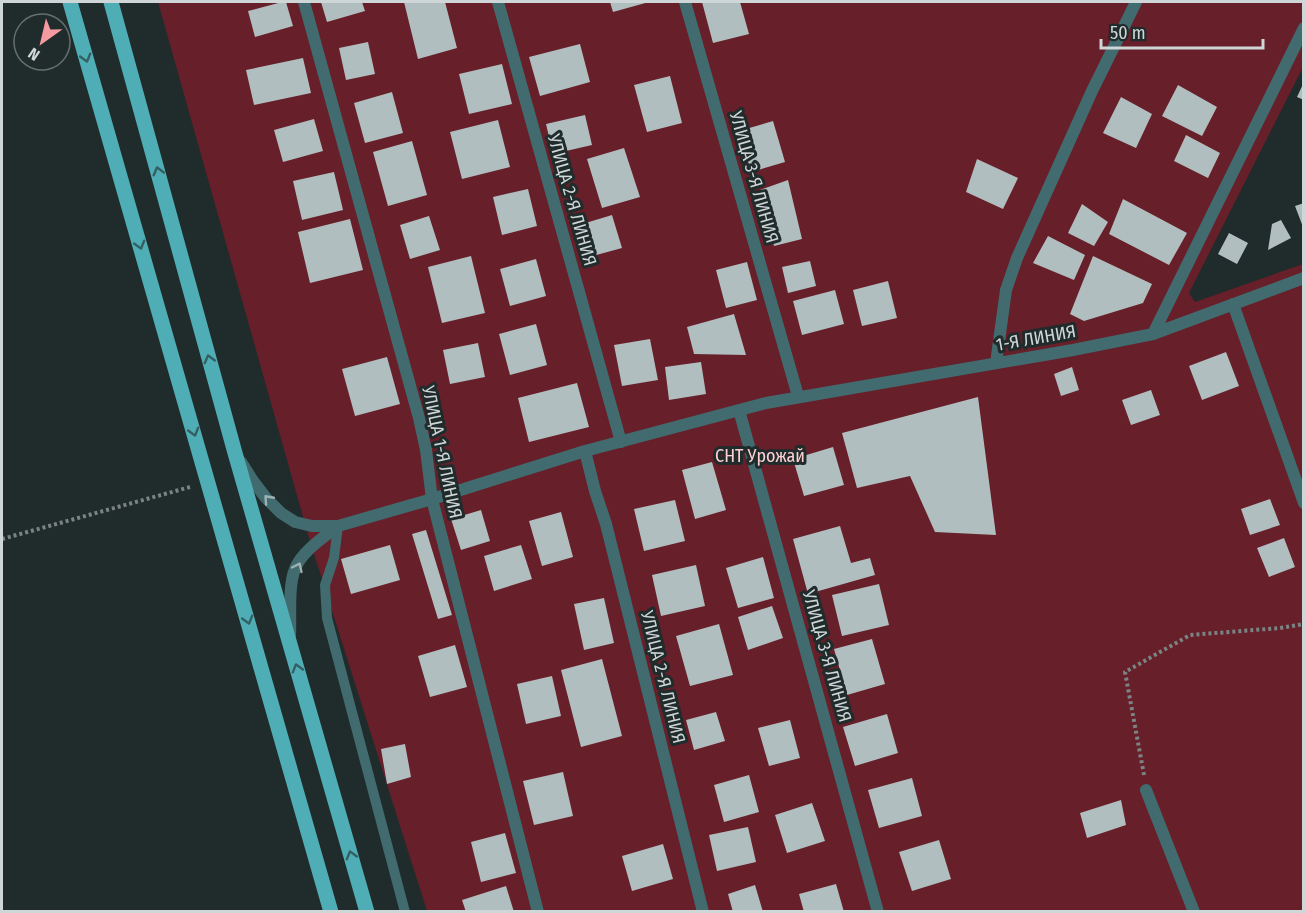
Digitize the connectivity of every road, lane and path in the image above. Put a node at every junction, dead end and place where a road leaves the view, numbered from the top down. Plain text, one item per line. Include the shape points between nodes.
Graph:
1 (69, 2) edge
2 (111, 2) edge
3 (304, 2) edge
4 (498, 2) edge
5 (685, 2) edge
6 (1136, 2) edge
7 (1304, 28) edge
8 (1304, 278) edge
9 (1233, 304) junction
10 (1153, 334) junction
11 (996, 363) junction
12 (798, 396) junction
13 (739, 410) junction
14 (621, 442) junction
15 (585, 451) junction
16 (235, 453) junction
17 (208, 482) junction
18 (432, 499) junction
19 (1304, 503) edge
20 (338, 526) junction
21 (2, 539) edge
22 (1304, 624) edge
23 (290, 645) junction
24 (1146, 790) joint
25 (331, 912) edge
26 (367, 912) edge
27 (405, 912) edge
28 (538, 912) edge
29 (703, 912) edge
30 (878, 912) edge
31 (1194, 912) edge

1 -> 17 main road
16 -> 2 main road
3 - 18 street, УЛИЦА 1-Я ЛИНИЯ via 419,418
4 - 14 street, УЛИЦА 2-Я ЛИНИЯ
5 - 12 street, УЛИЦА 3-Я ЛИНИЯ
6 - 11 street via 1017,258 1006,290
7 - 10 street
8 - 9 street, 1-Я ЛИНИЯ
9 - 10 street, 1-Я ЛИНИЯ
9 - 19 street
10 - 11 street, 1-Я ЛИНИЯ
11 - 12 street, 1-Я ЛИНИЯ
12 - 13 street, 1-Я ЛИНИЯ
13 - 14 street, 1-Я ЛИНИЯ
13 - 30 street, УЛИЦА 3-Я ЛИНИЯ
14 - 15 street, 1-Я ЛИНИЯ
15 - 18 street, 1-Я ЛИНИЯ
15 - 29 street, УЛИЦА 2-Я ЛИНИЯ
20 -> 16 street via 312,526 281,513
16 - 23 main road
17 - 21 path
17 -> 25 main road
18 - 20 street, 1-Я ЛИНИЯ
18 - 28 street, УЛИЦА 1-Я ЛИНИЯ
23 -> 20 street via 295,568 315,543
20 - 27 lane via 325,585 327,618
22 - 24 path via 1190,635 1125,672
26 -> 23 main road
24 - 31 street

